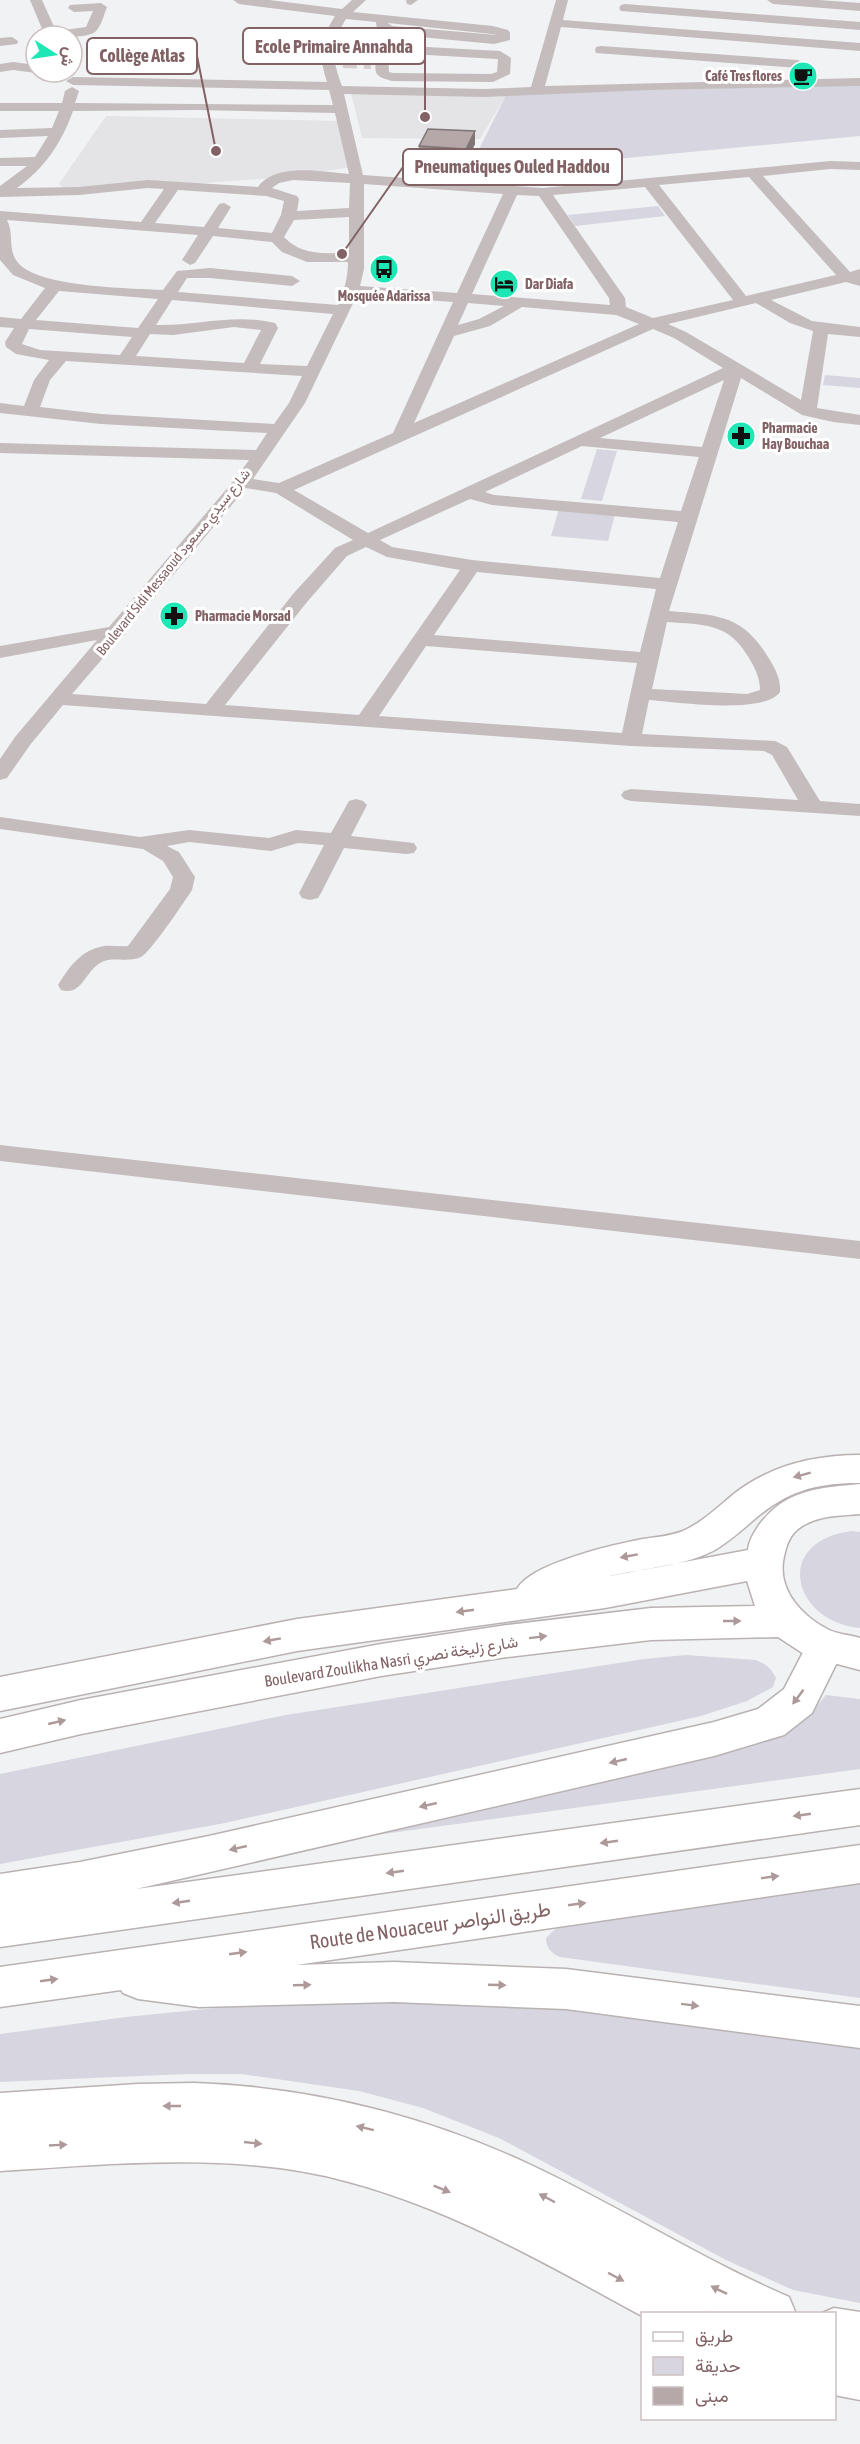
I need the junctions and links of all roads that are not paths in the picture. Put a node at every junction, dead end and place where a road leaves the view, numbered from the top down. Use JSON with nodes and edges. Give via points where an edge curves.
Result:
{"nodes":[{"id":1,"x":36,"y":0,"type":"edge"},
{"id":2,"x":239,"y":0,"type":"edge"},
{"id":3,"x":360,"y":0,"type":"edge"},
{"id":4,"x":562,"y":0,"type":"edge"},
{"id":5,"x":772,"y":0,"type":"edge"},
{"id":6,"x":819,"y":2,"type":"edge"},
{"id":7,"x":627,"y":4,"type":"edge"},
{"id":8,"x":860,"y":7,"type":"edge"},
{"id":9,"x":74,"y":8,"type":"dead end"},
{"id":10,"x":343,"y":14,"type":"junction"},
{"id":11,"x":383,"y":19,"type":"junction"},
{"id":12,"x":556,"y":22,"type":"junction"},
{"id":13,"x":812,"y":22,"type":"junction"},
{"id":14,"x":47,"y":24,"type":"edge"},
{"id":15,"x":860,"y":26,"type":"edge"},
{"id":16,"x":614,"y":27,"type":"junction"},
{"id":17,"x":84,"y":31,"type":"edge"},
{"id":18,"x":805,"y":42,"type":"junction"},
{"id":19,"x":860,"y":47,"type":"edge"},
{"id":20,"x":477,"y":54,"type":"joint"},
{"id":21,"x":798,"y":64,"type":"junction"},
{"id":22,"x":24,"y":67,"type":"edge"},
{"id":23,"x":0,"y":68,"type":"edge"},
{"id":24,"x":656,"y":70,"type":"junction"},
{"id":25,"x":283,"y":71,"type":"dead end"},
{"id":26,"x":248,"y":72,"type":"dead end"},
{"id":27,"x":331,"y":73,"type":"junction"},
{"id":28,"x":84,"y":76,"type":"edge"},
{"id":29,"x":859,"y":79,"type":"edge"},
{"id":30,"x":791,"y":83,"type":"junction"},
{"id":31,"x":70,"y":84,"type":"edge"},
{"id":32,"x":537,"y":90,"type":"junction"},
{"id":33,"x":67,"y":105,"type":"junction"},
{"id":34,"x":0,"y":107,"type":"edge"},
{"id":35,"x":339,"y":109,"type":"junction"},
{"id":36,"x":58,"y":132,"type":"junction"},
{"id":37,"x":0,"y":134,"type":"edge"},
{"id":38,"x":39,"y":160,"type":"junction"},
{"id":39,"x":0,"y":162,"type":"edge"},
{"id":40,"x":860,"y":166,"type":"edge"},
{"id":41,"x":752,"y":172,"type":"junction"},
{"id":42,"x":357,"y":180,"type":"junction"},
{"id":43,"x":650,"y":183,"type":"junction"},
{"id":44,"x":175,"y":185,"type":"junction"},
{"id":45,"x":512,"y":190,"type":"junction"},
{"id":46,"x":267,"y":192,"type":"junction"},
{"id":47,"x":543,"y":192,"type":"junction"},
{"id":48,"x":0,"y":193,"type":"edge"},
{"id":49,"x":224,"y":207,"type":"dead end"},
{"id":50,"x":358,"y":212,"type":"junction"},
{"id":51,"x":0,"y":215,"type":"edge"},
{"id":52,"x":288,"y":216,"type":"junction"},
{"id":53,"x":0,"y":221,"type":"edge"},
{"id":54,"x":145,"y":226,"type":"junction"},
{"id":55,"x":209,"y":230,"type":"junction"},
{"id":56,"x":276,"y":238,"type":"junction"},
{"id":57,"x":356,"y":258,"type":"junction"},
{"id":58,"x":190,"y":260,"type":"dead end"},
{"id":59,"x":855,"y":277,"type":"edge"},
{"id":60,"x":292,"y":281,"type":"dead end"},
{"id":61,"x":55,"y":286,"type":"junction"},
{"id":62,"x":352,"y":290,"type":"junction"},
{"id":63,"x":167,"y":296,"type":"junction"},
{"id":64,"x":461,"y":298,"type":"junction"},
{"id":65,"x":750,"y":300,"type":"junction"},
{"id":66,"x":519,"y":302,"type":"junction"},
{"id":67,"x":343,"y":310,"type":"junction"},
{"id":68,"x":619,"y":310,"type":"junction"},
{"id":69,"x":0,"y":322,"type":"edge"},
{"id":70,"x":654,"y":323,"type":"junction"},
{"id":71,"x":25,"y":324,"type":"junction"},
{"id":72,"x":821,"y":329,"type":"junction"},
{"id":73,"x":144,"y":331,"type":"junction"},
{"id":74,"x":446,"y":332,"type":"junction"},
{"id":75,"x":860,"y":332,"type":"edge"},
{"id":76,"x":6,"y":341,"type":"edge"},
{"id":77,"x":63,"y":355,"type":"junction"},
{"id":78,"x":125,"y":360,"type":"junction"},
{"id":79,"x":736,"y":368,"type":"junction"},
{"id":80,"x":249,"y":369,"type":"junction"},
{"id":81,"x":313,"y":371,"type":"junction"},
{"id":82,"x":0,"y":408,"type":"edge"},
{"id":83,"x":31,"y":410,"type":"junction"},
{"id":84,"x":807,"y":411,"type":"junction"},
{"id":85,"x":860,"y":420,"type":"edge"},
{"id":86,"x":279,"y":429,"type":"junction"},
{"id":87,"x":401,"y":434,"type":"junction"},
{"id":88,"x":578,"y":441,"type":"junction"},
{"id":89,"x":0,"y":448,"type":"edge"},
{"id":90,"x":708,"y":453,"type":"junction"},
{"id":91,"x":260,"y":455,"type":"junction"},
{"id":92,"x":242,"y":482,"type":"junction"},
{"id":93,"x":281,"y":489,"type":"junction"},
{"id":94,"x":471,"y":494,"type":"junction"},
{"id":95,"x":688,"y":517,"type":"junction"},
{"id":96,"x":365,"y":541,"type":"junction"},
{"id":97,"x":472,"y":566,"type":"junction"},
{"id":98,"x":667,"y":584,"type":"junction"},
{"id":99,"x":659,"y":616,"type":"junction"},
{"id":100,"x":118,"y":631,"type":"junction"},
{"id":101,"x":421,"y":640,"type":"junction"},
{"id":102,"x":0,"y":652,"type":"edge"},
{"id":103,"x":648,"y":658,"type":"junction"},
{"id":104,"x":641,"y":694,"type":"junction"},
{"id":105,"x":58,"y":699,"type":"junction"},
{"id":106,"x":210,"y":711,"type":"junction"},
{"id":107,"x":365,"y":721,"type":"junction"},
{"id":108,"x":631,"y":740,"type":"junction"},
{"id":109,"x":0,"y":774,"type":"edge"},
{"id":110,"x":631,"y":795,"type":"dead end"},
{"id":111,"x":356,"y":805,"type":"dead end"},
{"id":112,"x":813,"y":807,"type":"junction"},
{"id":113,"x":860,"y":810,"type":"edge"},
{"id":114,"x":0,"y":823,"type":"edge"},
{"id":115,"x":337,"y":841,"type":"junction"},
{"id":116,"x":148,"y":843,"type":"junction"},
{"id":117,"x":406,"y":848,"type":"dead end"},
{"id":118,"x":310,"y":893,"type":"dead end"},
{"id":119,"x":69,"y":985,"type":"dead end"},
{"id":120,"x":0,"y":1153,"type":"edge"},
{"id":121,"x":860,"y":1250,"type":"edge"},
{"id":122,"x":860,"y":1469,"type":"edge"},
{"id":123,"x":860,"y":1499,"type":"edge"},
{"id":124,"x":762,"y":1562,"type":"junction"},
{"id":125,"x":522,"y":1602,"type":"junction"},
{"id":126,"x":787,"y":1621,"type":"junction"},
{"id":127,"x":843,"y":1650,"type":"edge"},
{"id":128,"x":0,"y":1694,"type":"edge"},
{"id":129,"x":0,"y":1736,"type":"edge"},
{"id":130,"x":860,"y":1807,"type":"edge"},
{"id":131,"x":860,"y":1864,"type":"edge"},
{"id":132,"x":0,"y":1893,"type":"edge"},
{"id":133,"x":0,"y":1927,"type":"edge"},
{"id":134,"x":97,"y":1973,"type":"junction"},
{"id":135,"x":0,"y":1987,"type":"edge"},
{"id":136,"x":860,"y":2027,"type":"edge"},
{"id":137,"x":0,"y":2115,"type":"edge"},
{"id":138,"x":0,"y":2148,"type":"edge"},
{"id":139,"x":685,"y":2312,"type":"edge"},
{"id":140,"x":770,"y":2312,"type":"edge"},
{"id":141,"x":836,"y":2332,"type":"edge"},
{"id":142,"x":860,"y":2336,"type":"edge"},
{"id":143,"x":836,"y":2370,"type":"edge"},
{"id":144,"x":860,"y":2375,"type":"edge"}],
"edges":[{"from":1,"to":14,"type":"street"},
{"from":2,"to":10,"type":"street"},
{"from":3,"to":10,"type":"street","name":"Boulevard Sidi Messaoud شارع سيدي مسعود"},
{"from":4,"to":12,"type":"street"},
{"from":5,"to":6,"type":"street"},
{"from":6,"to":8,"type":"street"},
{"from":6,"to":13,"type":"street"},
{"from":7,"to":13,"type":"street"},
{"from":7,"to":16,"type":"street"},
{"from":9,"to":17,"type":"street","via":[[101,7],[91,29]]},
{"from":10,"to":11,"type":"street"},
{"from":10,"to":27,"type":"street","name":"Boulevard Sidi Messaoud شارع سيدي مسعود","via":[[333,31]]},
{"from":11,"to":11,"type":"street","via":[[493,30],[505,37],[494,40],[389,30],[381,26]]},
{"from":12,"to":16,"type":"street"},
{"from":12,"to":32,"type":"street"},
{"from":13,"to":15,"type":"street"},
{"from":13,"to":18,"type":"street"},
{"from":16,"to":18,"type":"street"},
{"from":16,"to":24,"type":"street","via":[[599,55]]},
{"from":18,"to":19,"type":"street"},
{"from":18,"to":21,"type":"street"},
{"from":20,"to":20,"type":"street","via":[[506,58],[503,74],[493,78],[392,77],[382,74],[376,62],[465,66],[473,63]]},
{"from":21,"to":24,"type":"street"},
{"from":21,"to":30,"type":"street"},
{"from":22,"to":23,"type":"street"},
{"from":24,"to":30,"type":"street"},
{"from":24,"to":32,"type":"street"},
{"from":25,"to":26,"type":"street"},
{"from":27,"to":28,"type":"street"},
{"from":27,"to":32,"type":"street","via":[[484,93]]},
{"from":27,"to":35,"type":"street","name":"Boulevard Sidi Messaoud شارع سيدي مسعود"},
{"from":29,"to":30,"type":"street"},
{"from":31,"to":33,"type":"street"},
{"from":33,"to":34,"type":"street"},
{"from":33,"to":35,"type":"street"},
{"from":33,"to":36,"type":"street"},
{"from":35,"to":42,"type":"street","name":"Boulevard Sidi Messaoud شارع سيدي مسعود"},
{"from":36,"to":37,"type":"street"},
{"from":36,"to":38,"type":"street"},
{"from":38,"to":39,"type":"street"},
{"from":38,"to":48,"type":"street"},
{"from":40,"to":41,"type":"street"},
{"from":41,"to":43,"type":"street"},
{"from":41,"to":59,"type":"street"},
{"from":42,"to":45,"type":"street"},
{"from":42,"to":46,"type":"street","via":[[290,177],[268,183]]},
{"from":42,"to":50,"type":"street","name":"Boulevard Sidi Messaoud شارع سيدي مسعود"},
{"from":43,"to":47,"type":"street"},
{"from":43,"to":65,"type":"street"},
{"from":44,"to":46,"type":"street"},
{"from":44,"to":48,"type":"street"},
{"from":44,"to":54,"type":"street"},
{"from":45,"to":47,"type":"street"},
{"from":45,"to":64,"type":"street"},
{"from":46,"to":52,"type":"street","via":[[292,199]]},
{"from":47,"to":68,"type":"street","via":[[617,298]]},
{"from":49,"to":55,"type":"street"},
{"from":50,"to":52,"type":"street"},
{"from":50,"to":57,"type":"street","name":"Boulevard Sidi Messaoud شارع سيدي مسعود"},
{"from":51,"to":54,"type":"street"},
{"from":52,"to":56,"type":"street"},
{"from":53,"to":61,"type":"street","via":[[9,262],[24,274]]},
{"from":54,"to":55,"type":"street"},
{"from":55,"to":56,"type":"street"},
{"from":55,"to":58,"type":"street"},
{"from":56,"to":57,"type":"street","via":[[287,249],[307,257]]},
{"from":57,"to":62,"type":"street","name":"Boulevard Sidi Messaoud شارع سيدي مسعود"},
{"from":59,"to":65,"type":"street"},
{"from":60,"to":63,"type":"street","via":[[188,273],[182,274]]},
{"from":61,"to":63,"type":"street"},
{"from":61,"to":71,"type":"street"},
{"from":62,"to":64,"type":"street"},
{"from":62,"to":67,"type":"street","name":"Boulevard Sidi Messaoud شارع سيدي مسعود"},
{"from":63,"to":67,"type":"street"},
{"from":63,"to":73,"type":"street"},
{"from":64,"to":66,"type":"street"},
{"from":64,"to":74,"type":"street"},
{"from":65,"to":70,"type":"street"},
{"from":65,"to":72,"type":"street"},
{"from":66,"to":68,"type":"street"},
{"from":66,"to":74,"type":"street","via":[[512,309],[474,325]]},
{"from":67,"to":81,"type":"street","name":"Boulevard Sidi Messaoud شارع سيدي مسعود"},
{"from":68,"to":70,"type":"street"},
{"from":69,"to":71,"type":"street"},
{"from":70,"to":79,"type":"street"},
{"from":70,"to":87,"type":"street"},
{"from":71,"to":73,"type":"street"},
{"from":71,"to":76,"type":"street"},
{"from":72,"to":75,"type":"street"},
{"from":72,"to":84,"type":"street"},
{"from":73,"to":78,"type":"street"},
{"from":73,"to":80,"type":"street","via":[[234,322],[269,326]]},
{"from":74,"to":87,"type":"street"},
{"from":76,"to":77,"type":"street","via":[[17,349]]},
{"from":77,"to":78,"type":"street"},
{"from":77,"to":83,"type":"street","via":[[44,373]]},
{"from":78,"to":80,"type":"street"},
{"from":79,"to":84,"type":"street"},
{"from":79,"to":88,"type":"street"},
{"from":79,"to":90,"type":"street"},
{"from":80,"to":81,"type":"street"},
{"from":81,"to":86,"type":"street","name":"Boulevard Sidi Messaoud شارع سيدي مسعود"},
{"from":82,"to":83,"type":"street"},
{"from":83,"to":86,"type":"street","via":[[101,419]]},
{"from":84,"to":85,"type":"street"},
{"from":86,"to":91,"type":"street","name":"Boulevard Sidi Messaoud شارع سيدي مسعود"},
{"from":87,"to":93,"type":"street"},
{"from":88,"to":90,"type":"street"},
{"from":88,"to":94,"type":"street"},
{"from":89,"to":91,"type":"street"},
{"from":90,"to":95,"type":"street"},
{"from":91,"to":92,"type":"street","name":"Boulevard Sidi Messaoud شارع سيدي مسعود"},
{"from":92,"to":93,"type":"street"},
{"from":92,"to":100,"type":"street","name":"Boulevard Sidi Messaoud شارع سيدي مسعود"},
{"from":93,"to":96,"type":"street"},
{"from":94,"to":95,"type":"street","via":[[492,500]]},
{"from":94,"to":96,"type":"street"},
{"from":95,"to":98,"type":"street"},
{"from":96,"to":97,"type":"street","via":[[396,555]]},
{"from":96,"to":106,"type":"street","via":[[341,552],[326,566]]},
{"from":97,"to":98,"type":"street"},
{"from":97,"to":101,"type":"street"},
{"from":98,"to":99,"type":"street"},
{"from":99,"to":103,"type":"street"},
{"from":99,"to":104,"type":"street","via":[[720,622],[739,630],[763,666],[770,692],[747,700]]},
{"from":100,"to":102,"type":"street"},
{"from":100,"to":105,"type":"street","name":"Boulevard Sidi Messaoud شارع سيدي مسعود"},
{"from":101,"to":103,"type":"street"},
{"from":101,"to":107,"type":"street"},
{"from":103,"to":104,"type":"street"},
{"from":104,"to":108,"type":"street"},
{"from":105,"to":106,"type":"street"},
{"from":105,"to":109,"type":"street","name":"Boulevard Sidi Messaoud شارع سيدي مسعود"},
{"from":106,"to":107,"type":"street"},
{"from":107,"to":108,"type":"street"},
{"from":108,"to":112,"type":"street","via":[[776,747]]},
{"from":110,"to":112,"type":"street"},
{"from":111,"to":115,"type":"street"},
{"from":112,"to":113,"type":"street"},
{"from":114,"to":116,"type":"street"},
{"from":115,"to":116,"type":"street","via":[[296,836],[265,845],[189,836]]},
{"from":115,"to":117,"type":"street"},
{"from":115,"to":118,"type":"street"},
{"from":116,"to":119,"type":"street","via":[[171,857],[184,877],[181,890],[136,951],[94,955]]},
{"from":120,"to":121,"type":"street"},
{"from":122,"to":125,"type":"main road","one_way":true,"via":[[825,1470],[791,1478],[761,1493],[719,1528],[693,1543],[590,1565],[556,1580]]},
{"from":123,"to":124,"type":"main road","via":[[824,1500],[793,1512],[771,1534]]},
{"from":124,"to":125,"type":"main road","via":[[675,1582]]},
{"from":124,"to":126,"type":"main road","via":[[768,1593]]},
{"from":125,"to":128,"type":"main road","one_way":true,"via":[[150,1662]]},
{"from":126,"to":127,"type":"main road","via":[[799,1631]]},
{"from":129,"to":126,"type":"main road","name":"Boulevard Zoulikha Nasri شارع زليخة نصري","one_way":true,"via":[[381,1660],[507,1641],[672,1622]]},
{"from":127,"to":132,"type":"main road","one_way":true,"via":[[798,1701],[770,1723],[255,1845],[80,1881]]},
{"from":130,"to":133,"type":"main road","one_way":true},
{"from":134,"to":131,"type":"main road","name":"Route de Nouaceur طريق النواصر","one_way":true},
{"from":135,"to":134,"type":"main road","name":"Route de Nouaceur طريق النواصر","one_way":true},
{"from":134,"to":136,"type":"main road","one_way":true,"via":[[209,1987],[394,1982],[566,1989]]},
{"from":140,"to":137,"type":"main road","one_way":true,"via":[[682,2272],[513,2181],[438,2150],[378,2131],[328,2119],[221,2106],[164,2105]]},
{"from":138,"to":139,"type":"main road","one_way":true,"via":[[223,2140],[297,2148],[370,2164],[491,2212]]},
{"from":141,"to":142,"type":"main road"},
{"from":143,"to":144,"type":"main road"}]}
